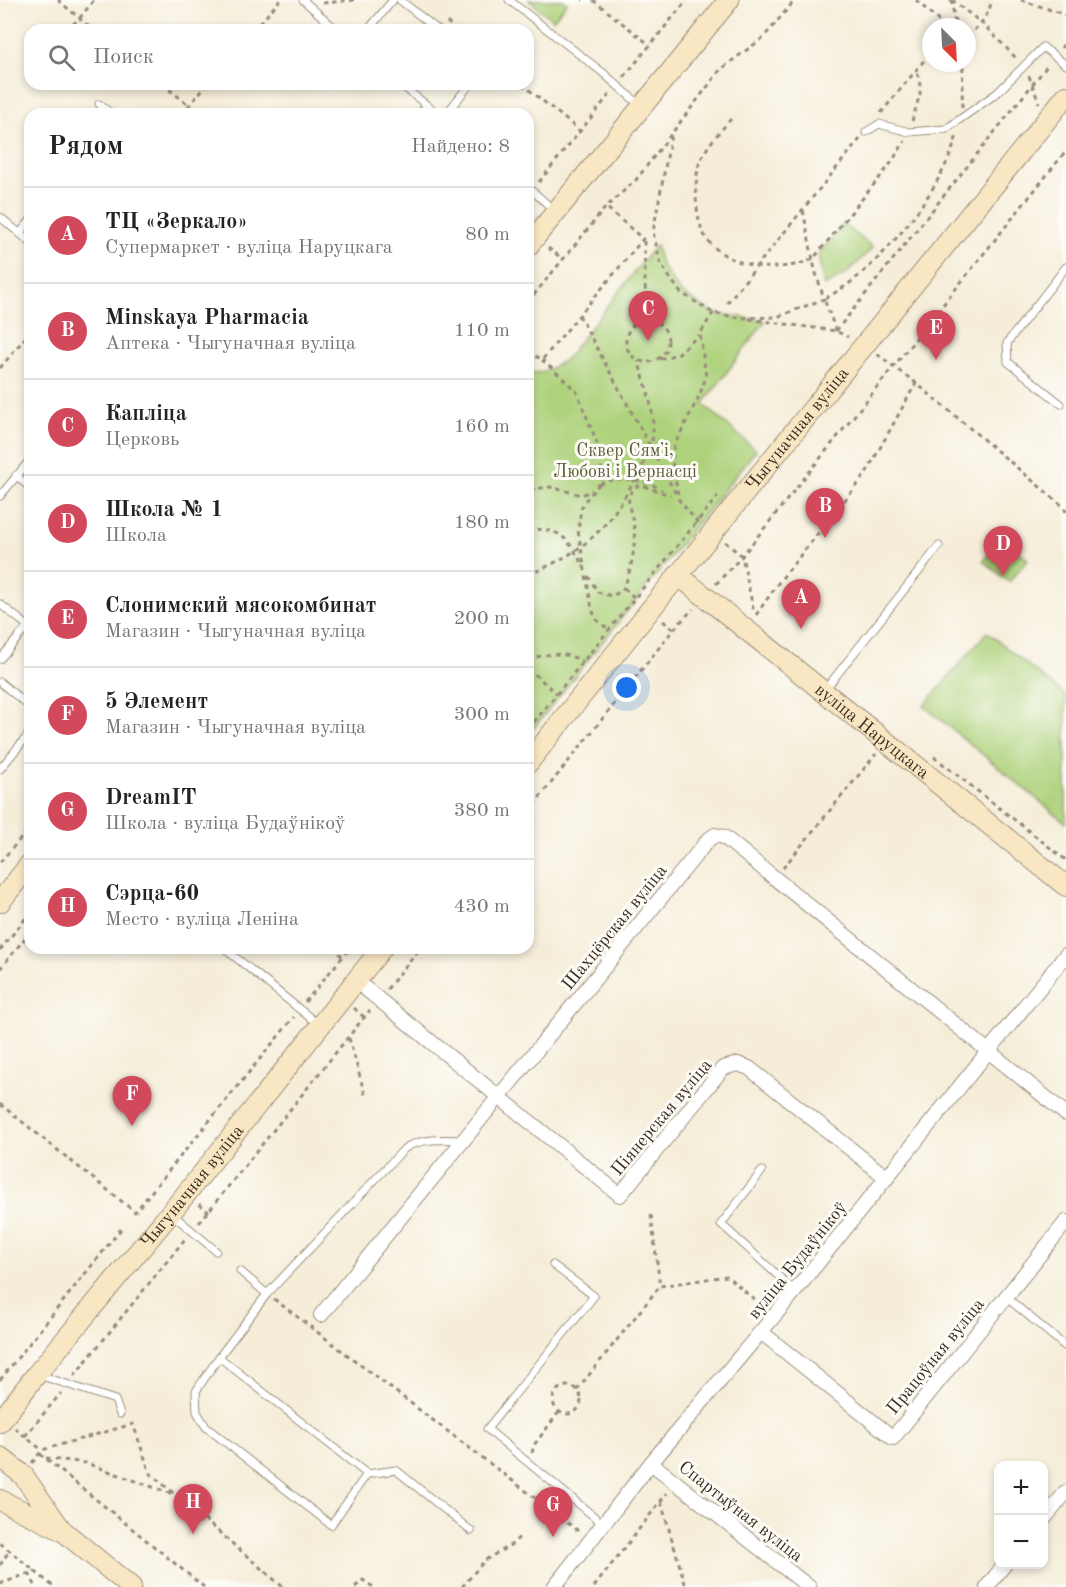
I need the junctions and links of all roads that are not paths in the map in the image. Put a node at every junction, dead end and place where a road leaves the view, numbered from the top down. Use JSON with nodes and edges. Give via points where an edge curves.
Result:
{"nodes":[{"id":1,"x":393,"y":0,"type":"edge"},
{"id":2,"x":400,"y":0,"type":"edge"},
{"id":3,"x":729,"y":0,"type":"edge"},
{"id":4,"x":512,"y":1,"type":"edge"},
{"id":5,"x":305,"y":2,"type":"edge"},
{"id":6,"x":330,"y":24,"type":"edge"},
{"id":7,"x":373,"y":24,"type":"edge"},
{"id":8,"x":430,"y":24,"type":"edge"},
{"id":9,"x":1066,"y":65,"type":"edge"},
{"id":10,"x":407,"y":90,"type":"edge"},
{"id":11,"x":466,"y":90,"type":"edge"},
{"id":12,"x":1066,"y":96,"type":"edge"},
{"id":13,"x":99,"y":104,"type":"dead end"},
{"id":14,"x":426,"y":106,"type":"joint"},
{"id":15,"x":642,"y":107,"type":"junction"},
{"id":16,"x":104,"y":108,"type":"edge"},
{"id":17,"x":429,"y":108,"type":"edge"},
{"id":18,"x":451,"y":108,"type":"edge"},
{"id":19,"x":866,"y":132,"type":"road end"},
{"id":20,"x":534,"y":192,"type":"edge"},
{"id":21,"x":556,"y":212,"type":"junction"},
{"id":22,"x":0,"y":217,"type":"edge"},
{"id":23,"x":24,"y":228,"type":"edge"},
{"id":24,"x":20,"y":233,"type":"junction"},
{"id":25,"x":24,"y":237,"type":"edge"},
{"id":26,"x":534,"y":239,"type":"edge"},
{"id":27,"x":1066,"y":267,"type":"edge"},
{"id":28,"x":1061,"y":404,"type":"dead end"},
{"id":29,"x":24,"y":466,"type":"edge"},
{"id":30,"x":16,"y":475,"type":"junction"},
{"id":31,"x":24,"y":482,"type":"edge"},
{"id":32,"x":0,"y":496,"type":"edge"},
{"id":33,"x":939,"y":546,"type":"dead end"},
{"id":34,"x":678,"y":575,"type":"junction"},
{"id":35,"x":0,"y":604,"type":"edge"},
{"id":36,"x":24,"y":624,"type":"edge"},
{"id":37,"x":24,"y":630,"type":"edge"},
{"id":38,"x":0,"y":658,"type":"edge"},
{"id":39,"x":0,"y":682,"type":"edge"},
{"id":40,"x":824,"y":691,"type":"junction"},
{"id":41,"x":24,"y":702,"type":"edge"},
{"id":42,"x":24,"y":740,"type":"edge"},
{"id":43,"x":534,"y":755,"type":"edge"},
{"id":44,"x":0,"y":769,"type":"edge"},
{"id":45,"x":24,"y":872,"type":"edge"},
{"id":46,"x":1066,"y":886,"type":"edge"},
{"id":47,"x":0,"y":902,"type":"edge"},
{"id":48,"x":231,"y":954,"type":"edge"},
{"id":49,"x":376,"y":954,"type":"edge"},
{"id":50,"x":1066,"y":955,"type":"edge"},
{"id":51,"x":356,"y":981,"type":"junction"},
{"id":52,"x":319,"y":1025,"type":"junction"},
{"id":53,"x":988,"y":1052,"type":"junction"},
{"id":54,"x":500,"y":1097,"type":"junction"},
{"id":55,"x":1066,"y":1114,"type":"edge"},
{"id":56,"x":463,"y":1140,"type":"junction"},
{"id":57,"x":762,"y":1171,"type":"dead end"},
{"id":58,"x":888,"y":1178,"type":"junction"},
{"id":59,"x":170,"y":1213,"type":"junction"},
{"id":60,"x":1066,"y":1222,"type":"edge"},
{"id":61,"x":216,"y":1251,"type":"dead end"},
{"id":62,"x":553,"y":1265,"type":"dead end"},
{"id":63,"x":240,"y":1271,"type":"dead end"},
{"id":64,"x":795,"y":1291,"type":"junction"},
{"id":65,"x":267,"y":1294,"type":"junction"},
{"id":66,"x":1005,"y":1297,"type":"junction"},
{"id":67,"x":321,"y":1315,"type":"dead end"},
{"id":68,"x":761,"y":1332,"type":"junction"},
{"id":69,"x":1066,"y":1347,"type":"edge"},
{"id":70,"x":219,"y":1358,"type":"junction"},
{"id":71,"x":36,"y":1375,"type":"junction"},
{"id":72,"x":120,"y":1414,"type":"dead end"},
{"id":73,"x":1,"y":1420,"type":"edge"},
{"id":74,"x":0,"y":1457,"type":"edge"},
{"id":75,"x":651,"y":1463,"type":"junction"},
{"id":76,"x":367,"y":1474,"type":"junction"},
{"id":77,"x":1066,"y":1492,"type":"edge"},
{"id":78,"x":0,"y":1500,"type":"edge"},
{"id":79,"x":1047,"y":1515,"type":"edge"},
{"id":80,"x":602,"y":1523,"type":"junction"},
{"id":81,"x":63,"y":1531,"type":"junction"},
{"id":82,"x":471,"y":1531,"type":"dead end"},
{"id":83,"x":1001,"y":1569,"type":"edge"},
{"id":84,"x":131,"y":1587,"type":"edge"},
{"id":85,"x":554,"y":1587,"type":"edge"},
{"id":86,"x":809,"y":1587,"type":"edge"},
{"id":87,"x":987,"y":1587,"type":"edge"}],
"edges":[{"from":1,"to":7,"type":"lane"},
{"from":2,"to":8,"type":"lane"},
{"from":3,"to":15,"type":"main road"},
{"from":4,"to":15,"type":"lane"},
{"from":5,"to":6,"type":"lane"},
{"from":9,"to":19,"type":"lane","via":[[1043,46],[997,93],[946,129],[909,132],[879,124]]},
{"from":10,"to":14,"type":"lane"},
{"from":11,"to":18,"type":"lane"},
{"from":12,"to":34,"type":"main road","name":"Чыгуначная вуліца"},
{"from":13,"to":16,"type":"lane"},
{"from":14,"to":17,"type":"lane"},
{"from":15,"to":21,"type":"main road"},
{"from":20,"to":21,"type":"lane"},
{"from":21,"to":26,"type":"main road"},
{"from":22,"to":24,"type":"lane"},
{"from":23,"to":24,"type":"lane"},
{"from":24,"to":25,"type":"lane"},
{"from":27,"to":28,"type":"lane","via":[[1007,343],[1008,362]]},
{"from":29,"to":30,"type":"lane"},
{"from":30,"to":31,"type":"lane"},
{"from":30,"to":32,"type":"lane"},
{"from":33,"to":40,"type":"lane"},
{"from":34,"to":40,"type":"main road","name":"вуліца Наруцкага"},
{"from":34,"to":43,"type":"main road","name":"Чыгуначная вуліца"},
{"from":35,"to":36,"type":"lane"},
{"from":37,"to":38,"type":"lane"},
{"from":39,"to":41,"type":"lane"},
{"from":40,"to":46,"type":"main road","name":"вуліца Наруцкага"},
{"from":42,"to":44,"type":"lane"},
{"from":45,"to":47,"type":"main road"},
{"from":48,"to":52,"type":"lane"},
{"from":49,"to":51,"type":"main road","name":"Чыгуначная вуліца"},
{"from":50,"to":53,"type":"street","name":"вуліца Будаўнікоў"},
{"from":51,"to":52,"type":"main road","name":"Чыгуначная вуліца"},
{"from":51,"to":54,"type":"street","name":"Піянерская вуліца"},
{"from":52,"to":59,"type":"main road","name":"Чыгуначная вуліца"},
{"from":53,"to":54,"type":"street","name":"Шахцёрская вуліца","via":[[720,835],[711,837]]},
{"from":53,"to":55,"type":"street"},
{"from":53,"to":58,"type":"street","name":"вуліца Будаўнікоў"},
{"from":54,"to":56,"type":"street","name":"Шахцёрская вуліца"},
{"from":54,"to":58,"type":"street","name":"Піянерская вуліца","via":[[620,1195],[723,1068],[744,1065]]},
{"from":56,"to":65,"type":"lane","via":[[418,1143],[404,1149]]},
{"from":56,"to":67,"type":"street","name":"Шахцёрская вуліца"},
{"from":57,"to":64,"type":"lane","via":[[721,1224]]},
{"from":58,"to":64,"type":"street","name":"вуліца Будаўнікоў"},
{"from":59,"to":61,"type":"lane"},
{"from":59,"to":71,"type":"main road","name":"Чыгуначная вуліца"},
{"from":60,"to":66,"type":"street","name":"Працоўная вуліца"},
{"from":62,"to":80,"type":"lane","via":[[594,1296],[487,1429]]},
{"from":63,"to":65,"type":"lane"},
{"from":64,"to":68,"type":"street","name":"вуліца Будаўнікоў"},
{"from":65,"to":70,"type":"lane"},
{"from":66,"to":68,"type":"street","name":"Працоўная вуліца","via":[[893,1438]]},
{"from":66,"to":69,"type":"lane"},
{"from":68,"to":75,"type":"street","name":"вуліца Будаўнікоў"},
{"from":70,"to":76,"type":"lane"},
{"from":70,"to":76,"type":"lane","via":[[196,1391],[197,1412],[206,1427],[331,1525]]},
{"from":71,"to":72,"type":"lane","via":[[115,1400]]},
{"from":71,"to":73,"type":"main road","name":"Чыгуначная вуліца"},
{"from":74,"to":81,"type":"main road","via":[[23,1475]]},
{"from":75,"to":80,"type":"street","name":"вуліца Будаўнікоў"},
{"from":75,"to":86,"type":"street","name":"Спартыўная вуліца"},
{"from":76,"to":82,"type":"lane","via":[[396,1470]]},
{"from":77,"to":79,"type":"street"},
{"from":78,"to":81,"type":"main road"},
{"from":80,"to":85,"type":"street","name":"вуліца Будаўнікоў"},
{"from":81,"to":84,"type":"main road"},
{"from":83,"to":87,"type":"street"}]}
